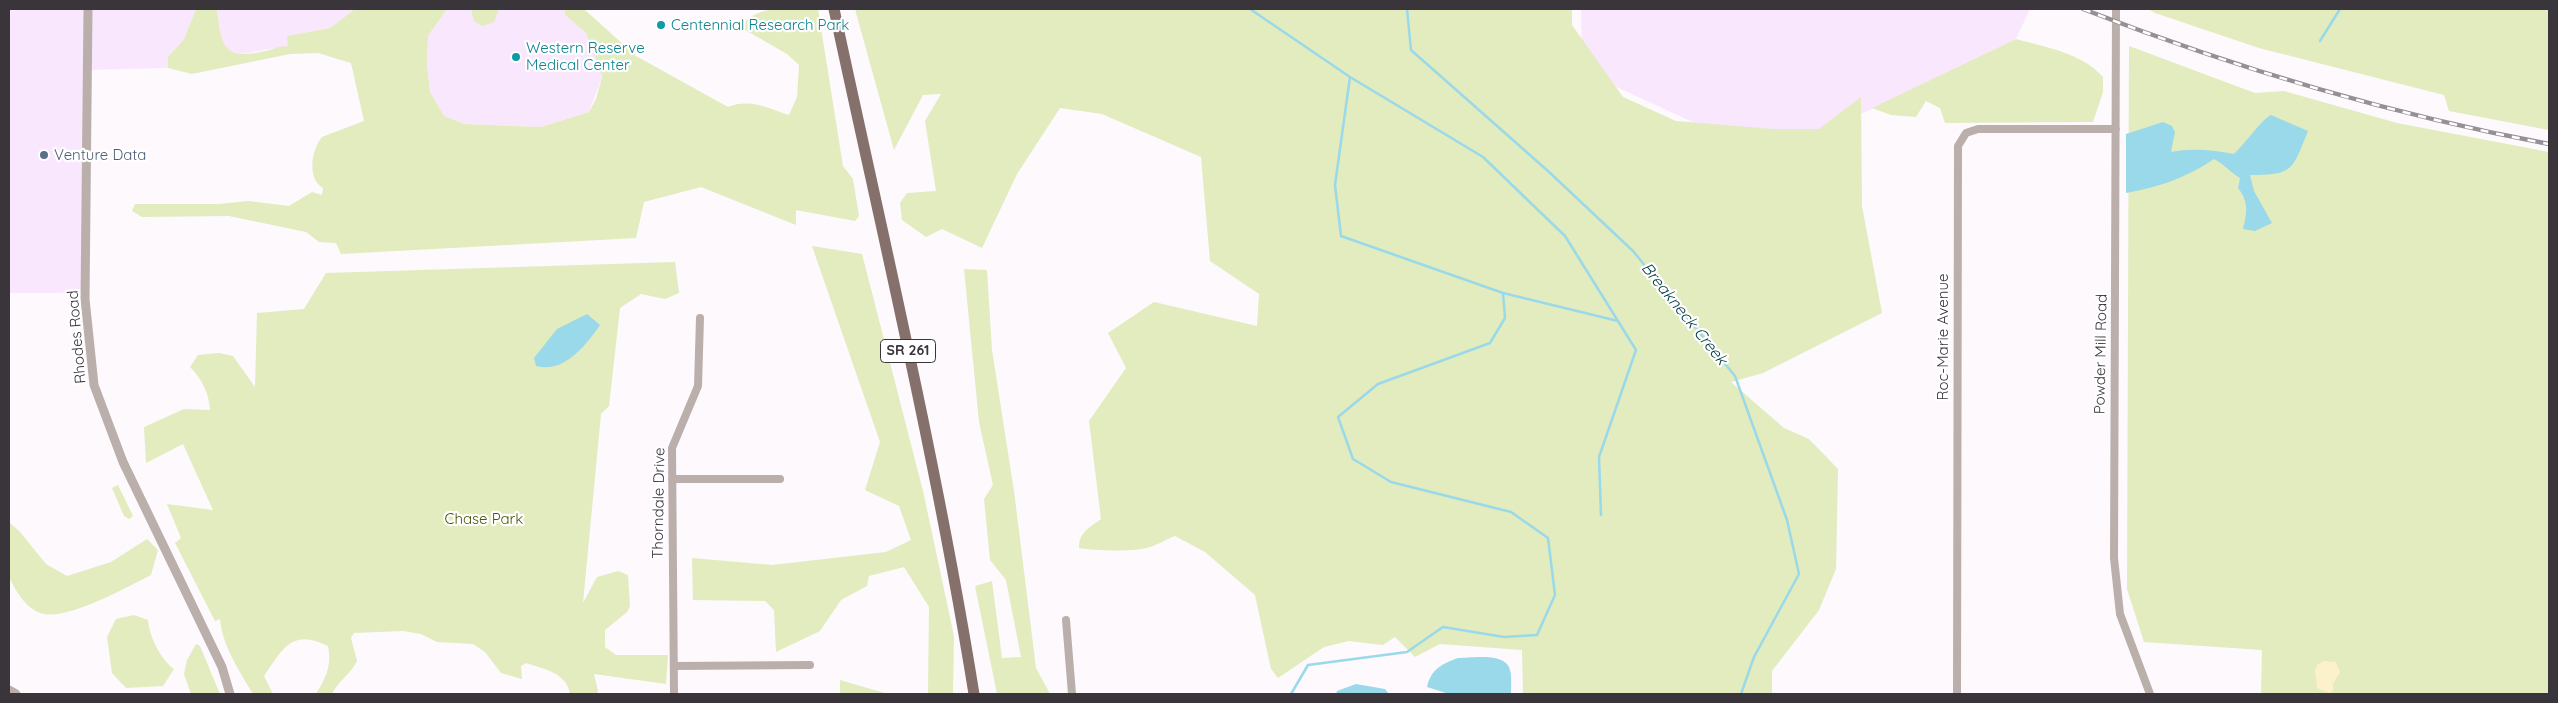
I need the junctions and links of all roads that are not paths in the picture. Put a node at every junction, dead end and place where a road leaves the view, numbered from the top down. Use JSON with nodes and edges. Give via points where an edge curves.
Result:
{"nodes":[{"id":1,"x":88,"y":9,"type":"edge"},
{"id":2,"x":834,"y":9,"type":"edge"},
{"id":3,"x":2116,"y":9,"type":"edge"},
{"id":4,"x":2116,"y":129,"type":"junction"},
{"id":5,"x":700,"y":318,"type":"dead end"},
{"id":6,"x":672,"y":479,"type":"junction"},
{"id":7,"x":780,"y":479,"type":"dead end"},
{"id":8,"x":1066,"y":620,"type":"dead end"},
{"id":9,"x":810,"y":665,"type":"dead end"},
{"id":10,"x":674,"y":666,"type":"junction"},
{"id":11,"x":9,"y":690,"type":"edge"},
{"id":12,"x":16,"y":694,"type":"edge"},
{"id":13,"x":230,"y":694,"type":"edge"},
{"id":14,"x":674,"y":694,"type":"edge"},
{"id":15,"x":974,"y":694,"type":"edge"},
{"id":16,"x":1072,"y":694,"type":"edge"},
{"id":17,"x":1956,"y":694,"type":"edge"},
{"id":18,"x":2150,"y":694,"type":"edge"}],
"edges":[{"from":1,"to":13,"type":"street","name":"Rhodes Road","via":[[85,299],[94,385],[123,462],[222,667]]},
{"from":2,"to":15,"type":"main road","number":"SR 261","via":[[935,476]]},
{"from":3,"to":4,"type":"street","name":"Powder Mill Road"},
{"from":4,"to":17,"type":"street","name":"Roc-Marie Avenue","via":[[1978,129],[1966,133],[1958,146]]},
{"from":4,"to":18,"type":"street","name":"Powder Mill Road","via":[[2114,558],[2120,614]]},
{"from":5,"to":6,"type":"street","name":"Thorndale Drive","via":[[698,386],[675,440]]},
{"from":6,"to":7,"type":"street"},
{"from":6,"to":10,"type":"street","name":"Thorndale Drive"},
{"from":8,"to":16,"type":"street"},
{"from":9,"to":10,"type":"street"},
{"from":10,"to":14,"type":"street","name":"Thorndale Drive"},
{"from":11,"to":12,"type":"street"}]}
